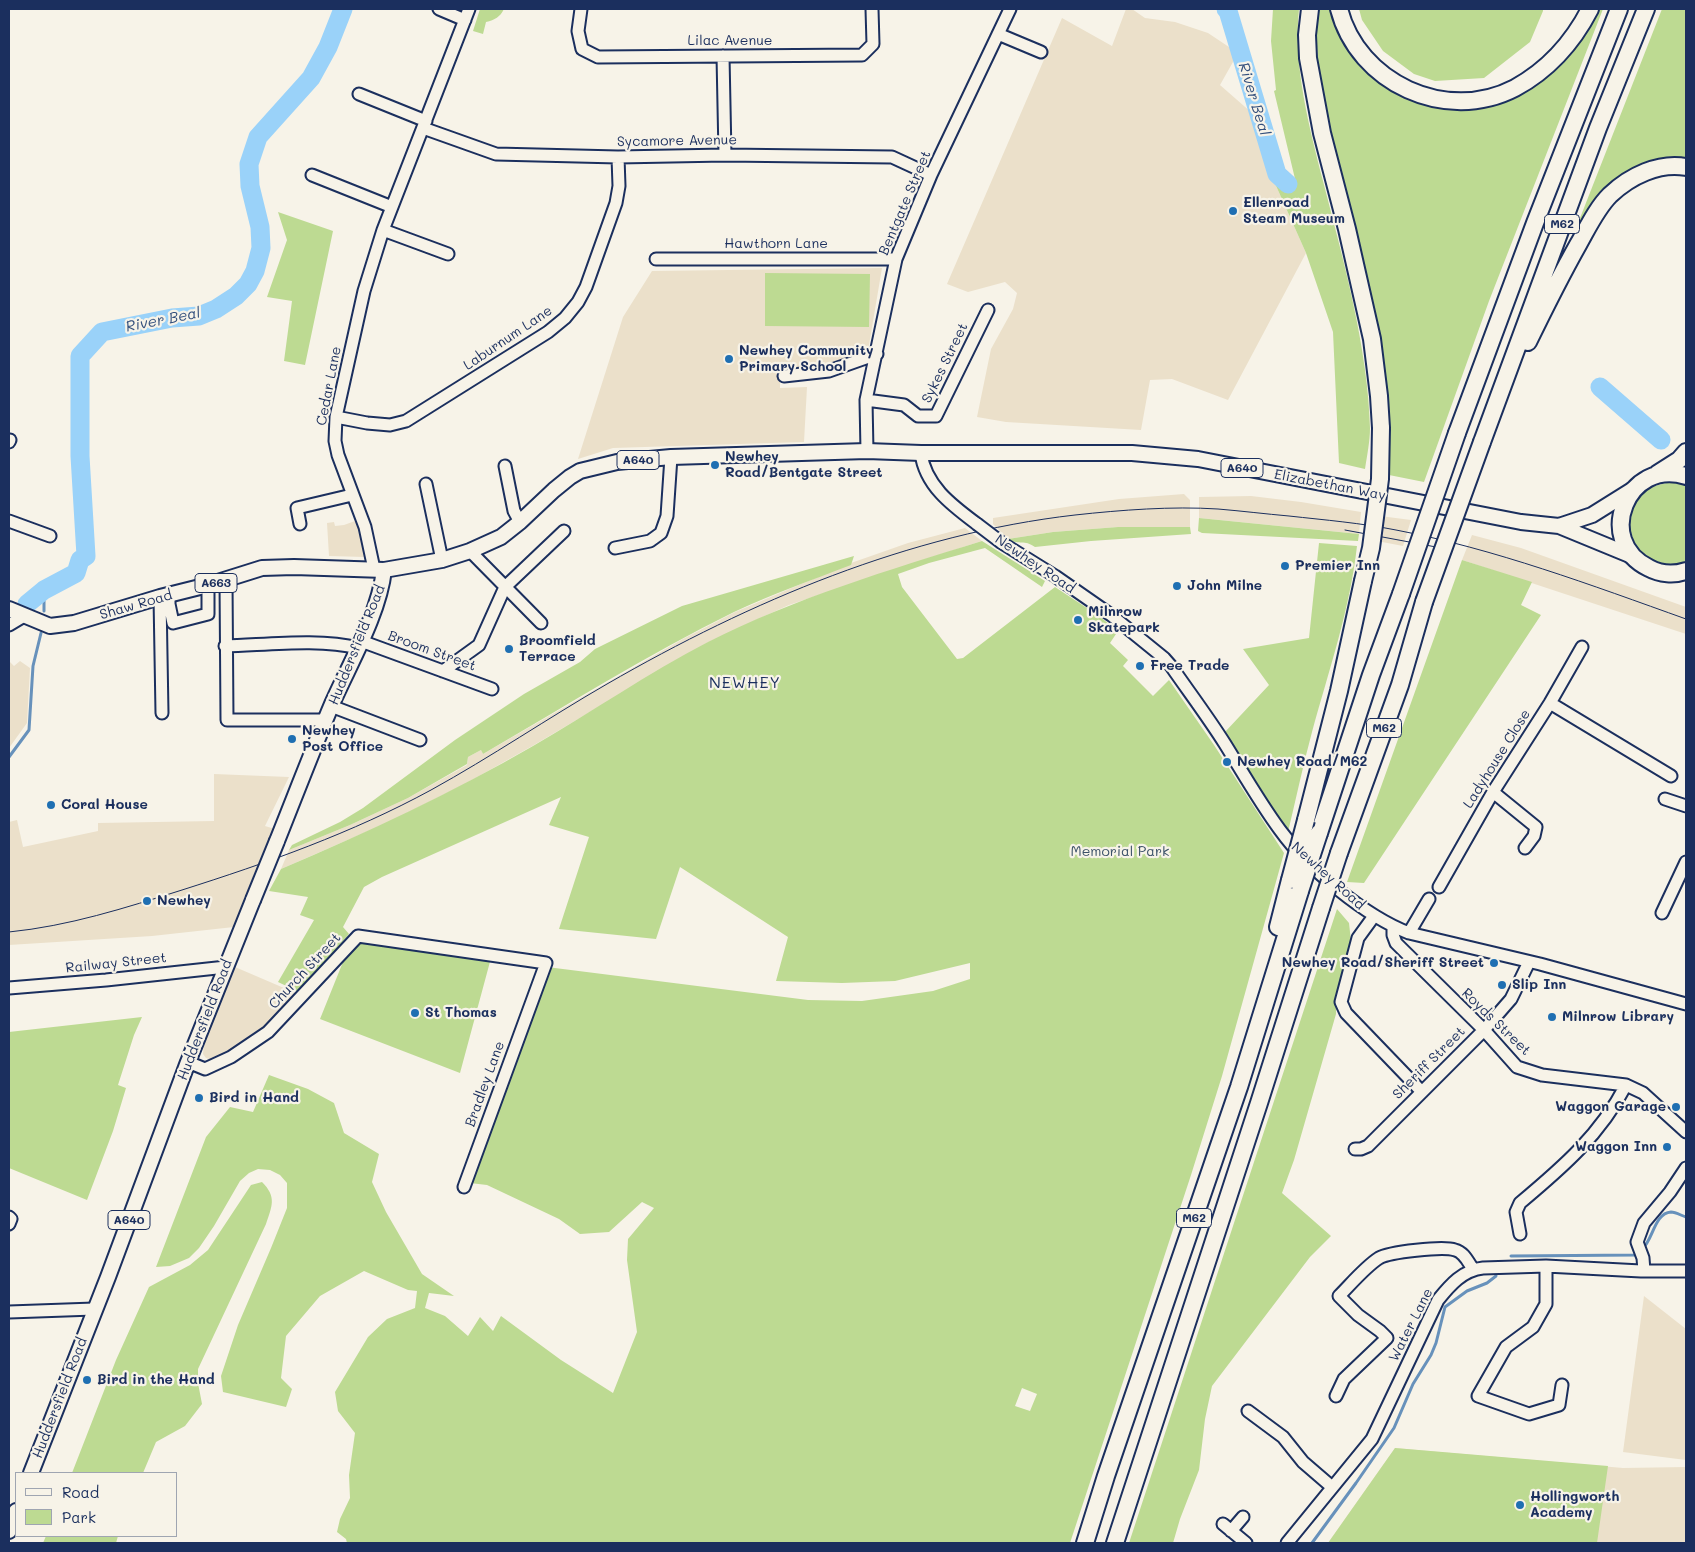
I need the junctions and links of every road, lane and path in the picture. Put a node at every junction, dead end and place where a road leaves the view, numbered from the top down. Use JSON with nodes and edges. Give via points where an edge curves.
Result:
{"nodes":[{"id":1,"x":439,"y":9,"type":"edge"},
{"id":2,"x":581,"y":9,"type":"edge"},
{"id":3,"x":872,"y":9,"type":"edge"},
{"id":4,"x":1010,"y":9,"type":"edge"},
{"id":5,"x":1310,"y":9,"type":"edge"},
{"id":6,"x":1339,"y":9,"type":"edge"},
{"id":7,"x":1590,"y":9,"type":"edge"},
{"id":8,"x":1620,"y":9,"type":"edge"},
{"id":9,"x":1646,"y":9,"type":"edge"},
{"id":10,"x":467,"y":14,"type":"edge"},
{"id":11,"x":998,"y":34,"type":"junction"},
{"id":12,"x":1041,"y":52,"type":"dead end"},
{"id":13,"x":723,"y":56,"type":"junction"},
{"id":14,"x":359,"y":94,"type":"dead end"},
{"id":15,"x":425,"y":125,"type":"junction"},
{"id":16,"x":725,"y":155,"type":"junction"},
{"id":17,"x":618,"y":157,"type":"junction"},
{"id":18,"x":1686,"y":167,"type":"edge"},
{"id":19,"x":931,"y":175,"type":"junction"},
{"id":20,"x":312,"y":176,"type":"dead end"},
{"id":21,"x":392,"y":207,"type":"junction"},
{"id":22,"x":383,"y":230,"type":"junction"},
{"id":23,"x":448,"y":254,"type":"dead end"},
{"id":24,"x":656,"y":259,"type":"dead end"},
{"id":25,"x":896,"y":259,"type":"junction"},
{"id":26,"x":988,"y":310,"type":"dead end"},
{"id":27,"x":877,"y":354,"type":"junction"},
{"id":28,"x":784,"y":376,"type":"dead end"},
{"id":29,"x":866,"y":400,"type":"junction"},
{"id":30,"x":336,"y":417,"type":"junction"},
{"id":31,"x":1490,"y":418,"type":"junction"},
{"id":32,"x":867,"y":450,"type":"junction"},
{"id":33,"x":1686,"y":452,"type":"edge"},
{"id":34,"x":921,"y":453,"type":"junction"},
{"id":35,"x":671,"y":457,"type":"junction"},
{"id":36,"x":505,"y":466,"type":"dead end"},
{"id":37,"x":1656,"y":475,"type":"junction"},
{"id":38,"x":1686,"y":476,"type":"edge"},
{"id":39,"x":426,"y":484,"type":"dead end"},
{"id":40,"x":1632,"y":490,"type":"junction"},
{"id":41,"x":352,"y":495,"type":"junction"},
{"id":42,"x":9,"y":521,"type":"edge"},
{"id":43,"x":520,"y":522,"type":"junction"},
{"id":44,"x":300,"y":524,"type":"dead end"},
{"id":45,"x":1558,"y":526,"type":"junction"},
{"id":46,"x":564,"y":531,"type":"dead end"},
{"id":47,"x":50,"y":536,"type":"dead end"},
{"id":48,"x":615,"y":548,"type":"dead end"},
{"id":49,"x":470,"y":551,"type":"junction"},
{"id":50,"x":1632,"y":556,"type":"junction"},
{"id":51,"x":442,"y":560,"type":"junction"},
{"id":52,"x":379,"y":569,"type":"junction"},
{"id":53,"x":1686,"y":571,"type":"edge"},
{"id":54,"x":226,"y":580,"type":"junction"},
{"id":55,"x":208,"y":586,"type":"junction"},
{"id":56,"x":505,"y":587,"type":"junction"},
{"id":57,"x":164,"y":596,"type":"junction"},
{"id":58,"x":9,"y":609,"type":"edge"},
{"id":59,"x":24,"y":616,"type":"junction"},
{"id":60,"x":541,"y":623,"type":"dead end"},
{"id":61,"x":9,"y":625,"type":"edge"},
{"id":62,"x":359,"y":644,"type":"junction"},
{"id":63,"x":225,"y":646,"type":"junction"},
{"id":64,"x":1582,"y":647,"type":"dead end"},
{"id":65,"x":443,"y":671,"type":"junction"},
{"id":66,"x":492,"y":689,"type":"dead end"},
{"id":67,"x":1550,"y":703,"type":"junction"},
{"id":68,"x":332,"y":706,"type":"junction"},
{"id":69,"x":162,"y":713,"type":"dead end"},
{"id":70,"x":326,"y":720,"type":"junction"},
{"id":71,"x":420,"y":740,"type":"dead end"},
{"id":72,"x":1671,"y":776,"type":"dead end"},
{"id":73,"x":1493,"y":792,"type":"junction"},
{"id":74,"x":1665,"y":799,"type":"dead end"},
{"id":75,"x":1686,"y":806,"type":"edge"},
{"id":76,"x":1525,"y":848,"type":"dead end"},
{"id":77,"x":1686,"y":862,"type":"edge"},
{"id":78,"x":1295,"y":885,"type":"junction"},
{"id":79,"x":1439,"y":887,"type":"dead end"},
{"id":80,"x":1429,"y":899,"type":"dead end"},
{"id":81,"x":1662,"y":913,"type":"dead end"},
{"id":82,"x":1374,"y":916,"type":"junction"},
{"id":83,"x":1393,"y":927,"type":"junction"},
{"id":84,"x":1409,"y":933,"type":"junction"},
{"id":85,"x":1530,"y":962,"type":"junction"},
{"id":86,"x":546,"y":963,"type":"joint"},
{"id":87,"x":226,"y":966,"type":"junction"},
{"id":88,"x":9,"y":988,"type":"edge"},
{"id":89,"x":1686,"y":1004,"type":"edge"},
{"id":90,"x":1484,"y":1030,"type":"junction"},
{"id":91,"x":188,"y":1062,"type":"junction"},
{"id":92,"x":1626,"y":1085,"type":"junction"},
{"id":93,"x":1422,"y":1092,"type":"junction"},
{"id":94,"x":1686,"y":1132,"type":"edge"},
{"id":95,"x":1355,"y":1148,"type":"dead end"},
{"id":96,"x":1686,"y":1168,"type":"edge"},
{"id":97,"x":464,"y":1187,"type":"dead end"},
{"id":98,"x":9,"y":1217,"type":"edge"},
{"id":99,"x":9,"y":1224,"type":"edge"},
{"id":100,"x":1520,"y":1234,"type":"dead end"},
{"id":101,"x":1546,"y":1266,"type":"junction"},
{"id":102,"x":1472,"y":1269,"type":"junction"},
{"id":103,"x":1644,"y":1271,"type":"junction"},
{"id":104,"x":1686,"y":1271,"type":"edge"},
{"id":105,"x":94,"y":1309,"type":"junction"},
{"id":106,"x":9,"y":1312,"type":"edge"},
{"id":107,"x":1562,"y":1385,"type":"dead end"},
{"id":108,"x":1336,"y":1396,"type":"dead end"},
{"id":109,"x":1248,"y":1411,"type":"dead end"},
{"id":110,"x":31,"y":1472,"type":"edge"},
{"id":111,"x":1332,"y":1487,"type":"junction"},
{"id":112,"x":15,"y":1514,"type":"edge"},
{"id":113,"x":1243,"y":1517,"type":"dead end"},
{"id":114,"x":9,"y":1530,"type":"edge"},
{"id":115,"x":1085,"y":1543,"type":"edge"},
{"id":116,"x":1115,"y":1543,"type":"edge"},
{"id":117,"x":1246,"y":1543,"type":"edge"},
{"id":118,"x":1287,"y":1543,"type":"edge"}],
"edges":[{"from":1,"to":10,"type":"street"},
{"from":2,"to":13,"type":"street","name":"Lilac Avenue","via":[[578,31],[582,49],[598,57]]},
{"from":3,"to":13,"type":"street","name":"Lilac Avenue","via":[[873,44],[862,55]]},
{"from":4,"to":11,"type":"street","name":"Bentgate Street"},
{"from":5,"to":78,"type":"highway","number":"M62","bridge":true,"via":[[1308,58],[1322,133],[1372,339],[1381,428],[1380,478],[1371,548],[1306,820]]},
{"from":6,"to":7,"type":"highway","via":[[1357,48],[1383,75],[1426,97],[1457,101],[1484,98],[1514,88],[1545,68],[1564,48]]},
{"from":8,"to":78,"type":"highway","number":"M62","bridge":true,"via":[[1535,223],[1457,433],[1319,832]]},
{"from":9,"to":31,"type":"highway","number":"M62"},
{"from":10,"to":15,"type":"street","name":"Cedar Lane"},
{"from":11,"to":12,"type":"street"},
{"from":11,"to":19,"type":"street","name":"Bentgate Street"},
{"from":13,"to":16,"type":"street"},
{"from":14,"to":15,"type":"street","name":"Sycamore Avenue"},
{"from":15,"to":17,"type":"street","name":"Sycamore Avenue","via":[[496,154]]},
{"from":15,"to":21,"type":"street","name":"Cedar Lane"},
{"from":16,"to":17,"type":"street","name":"Sycamore Avenue"},
{"from":16,"to":19,"type":"street","name":"Sycamore Avenue","via":[[892,157]]},
{"from":17,"to":30,"type":"street","name":"Laburnum Lane","via":[[616,203],[586,287],[564,318],[548,332],[406,421],[390,425]]},
{"from":18,"to":31,"type":"highway","number":"M62","via":[[1657,167],[1631,180],[1610,196],[1592,218]]},
{"from":19,"to":25,"type":"street","name":"Bentgate Street"},
{"from":20,"to":21,"type":"street"},
{"from":21,"to":22,"type":"street","name":"Cedar Lane"},
{"from":22,"to":23,"type":"street"},
{"from":22,"to":30,"type":"street","name":"Cedar Lane","via":[[364,291]]},
{"from":24,"to":25,"type":"street","name":"Hawthorn Lane"},
{"from":25,"to":27,"type":"street","name":"Bentgate Street"},
{"from":26,"to":29,"type":"street","name":"Sykes Street","via":[[936,416],[918,416],[904,405]]},
{"from":27,"to":28,"type":"street","via":[[830,372]]},
{"from":27,"to":29,"type":"street","name":"Bentgate Street"},
{"from":29,"to":32,"type":"street","name":"Bentgate Street"},
{"from":30,"to":41,"type":"street","name":"Cedar Lane","via":[[336,448]]},
{"from":31,"to":116,"type":"highway","number":"M62","bridge":true,"via":[[1424,602],[1400,685],[1339,853]]},
{"from":32,"to":34,"type":"main road","number":"A640"},
{"from":32,"to":35,"type":"main road","number":"A640"},
{"from":33,"to":37,"type":"highway"},
{"from":34,"to":45,"type":"main road","name":"Elizabethan Way","number":"A640","via":[[1132,453],[1198,459],[1521,522]]},
{"from":34,"to":82,"type":"street","name":"Newhey Road","bridge":true,"via":[[926,472],[952,506],[1111,615],[1164,658],[1218,734],[1280,831],[1299,854]]},
{"from":35,"to":43,"type":"main road","number":"A640","via":[[617,462],[580,472],[554,490]]},
{"from":35,"to":48,"type":"street","via":[[667,516],[661,533],[650,541]]},
{"from":36,"to":43,"type":"street","via":[[514,511]]},
{"from":37,"to":38,"type":"highway"},
{"from":37,"to":40,"type":"highway","number":"A640"},
{"from":39,"to":51,"type":"street"},
{"from":40,"to":45,"type":"main road","name":"Elizabethan Way","number":"A640","via":[[1592,515]]},
{"from":40,"to":50,"type":"highway","number":"A640","via":[[1620,516],[1620,530]]},
{"from":41,"to":44,"type":"street","via":[[297,508]]},
{"from":41,"to":52,"type":"street","name":"Cedar Lane"},
{"from":42,"to":47,"type":"street"},
{"from":43,"to":49,"type":"main road","number":"A640","via":[[501,538]]},
{"from":45,"to":50,"type":"main road","name":"Elizabethan Way","number":"A640"},
{"from":46,"to":56,"type":"street"},
{"from":49,"to":51,"type":"main road","number":"A640"},
{"from":49,"to":56,"type":"street"},
{"from":50,"to":53,"type":"highway","number":"A640","via":[[1655,571],[1669,574]]},
{"from":51,"to":52,"type":"main road","number":"A640"},
{"from":52,"to":54,"type":"main road","name":"Shaw Road","number":"A663","via":[[262,568]]},
{"from":52,"to":62,"type":"main road","name":"Huddersfield Road","number":"A640","via":[[381,590]]},
{"from":54,"to":55,"type":"main road","name":"Shaw Road","number":"A663"},
{"from":54,"to":63,"type":"street"},
{"from":55,"to":57,"type":"main road","name":"Shaw Road","number":"A663"},
{"from":55,"to":57,"type":"street","via":[[208,614],[191,619],[173,623]]},
{"from":56,"to":60,"type":"street"},
{"from":56,"to":65,"type":"street","via":[[479,645]]},
{"from":57,"to":59,"type":"main road","name":"Shaw Road","number":"A663","via":[[74,623],[50,626]]},
{"from":57,"to":69,"type":"street"},
{"from":58,"to":59,"type":"main road","name":"Shaw Road","number":"A663"},
{"from":59,"to":61,"type":"street"},
{"from":62,"to":63,"type":"street","name":"Broom Street"},
{"from":62,"to":65,"type":"street","name":"Broom Street"},
{"from":62,"to":68,"type":"main road","name":"Huddersfield Road","number":"A640"},
{"from":63,"to":70,"type":"street","via":[[227,720]]},
{"from":64,"to":67,"type":"street","name":"Ladyhouse Close"},
{"from":65,"to":66,"type":"street","name":"Broom Street"},
{"from":67,"to":72,"type":"street"},
{"from":67,"to":73,"type":"street","name":"Ladyhouse Close"},
{"from":68,"to":70,"type":"main road","name":"Huddersfield Road","number":"A640"},
{"from":68,"to":71,"type":"street"},
{"from":70,"to":87,"type":"main road","name":"Huddersfield Road","number":"A640","bridge":true},
{"from":73,"to":76,"type":"street","via":[[1536,828]]},
{"from":73,"to":79,"type":"street","name":"Ladyhouse Close"},
{"from":74,"to":75,"type":"street"},
{"from":77,"to":81,"type":"street"},
{"from":78,"to":115,"type":"highway","number":"M62","via":[[1239,1087]]},
{"from":80,"to":84,"type":"street"},
{"from":82,"to":83,"type":"street","name":"Newhey Road"},
{"from":82,"to":93,"type":"street","via":[[1358,938],[1341,1002],[1346,1013]]},
{"from":83,"to":84,"type":"street","name":"Newhey Road"},
{"from":83,"to":90,"type":"street","name":"Royds Street","via":[[1396,943]]},
{"from":84,"to":85,"type":"street","name":"Newhey Road"},
{"from":85,"to":89,"type":"street","name":"Newhey Road"},
{"from":85,"to":90,"type":"street","name":"Sheriff Street","via":[[1511,999]]},
{"from":86,"to":91,"type":"street","name":"Church Street","via":[[358,936],[268,1032],[232,1057],[205,1069]]},
{"from":86,"to":97,"type":"street","name":"Bradley Lane"},
{"from":87,"to":88,"type":"street","name":"Railway Street"},
{"from":87,"to":91,"type":"main road","name":"Huddersfield Road","number":"A640"},
{"from":90,"to":92,"type":"street","name":"Royds Street","via":[[1518,1067],[1542,1075]]},
{"from":90,"to":93,"type":"street","name":"Sheriff Street"},
{"from":91,"to":105,"type":"main road","name":"Huddersfield Road","number":"A640"},
{"from":92,"to":94,"type":"street","name":"Royds Street","via":[[1643,1093]]},
{"from":92,"to":100,"type":"street","via":[[1616,1104],[1583,1147],[1520,1203],[1516,1212]]},
{"from":93,"to":95,"type":"street","name":"Sheriff Street","via":[[1368,1146]]},
{"from":96,"to":103,"type":"street","via":[[1644,1223],[1637,1242]]},
{"from":98,"to":99,"type":"street"},
{"from":101,"to":102,"type":"street"},
{"from":101,"to":103,"type":"street"},
{"from":101,"to":107,"type":"street","via":[[1546,1304],[1533,1327],[1506,1347],[1475,1402],[1529,1414],[1563,1409]]},
{"from":102,"to":108,"type":"street","via":[[1464,1255],[1442,1248],[1387,1254],[1377,1259],[1339,1296],[1386,1338],[1344,1379]]},
{"from":102,"to":111,"type":"street","name":"Water Lane","via":[[1451,1284],[1438,1300],[1372,1439]]},
{"from":103,"to":104,"type":"street"},
{"from":105,"to":106,"type":"street"},
{"from":105,"to":110,"type":"main road","name":"Huddersfield Road","number":"A640"},
{"from":109,"to":111,"type":"street","via":[[1283,1437],[1303,1462]]},
{"from":111,"to":118,"type":"street","name":"Water Lane"},
{"from":112,"to":114,"type":"main road"},
{"from":113,"to":117,"type":"street","via":[[1227,1527]]}]}
